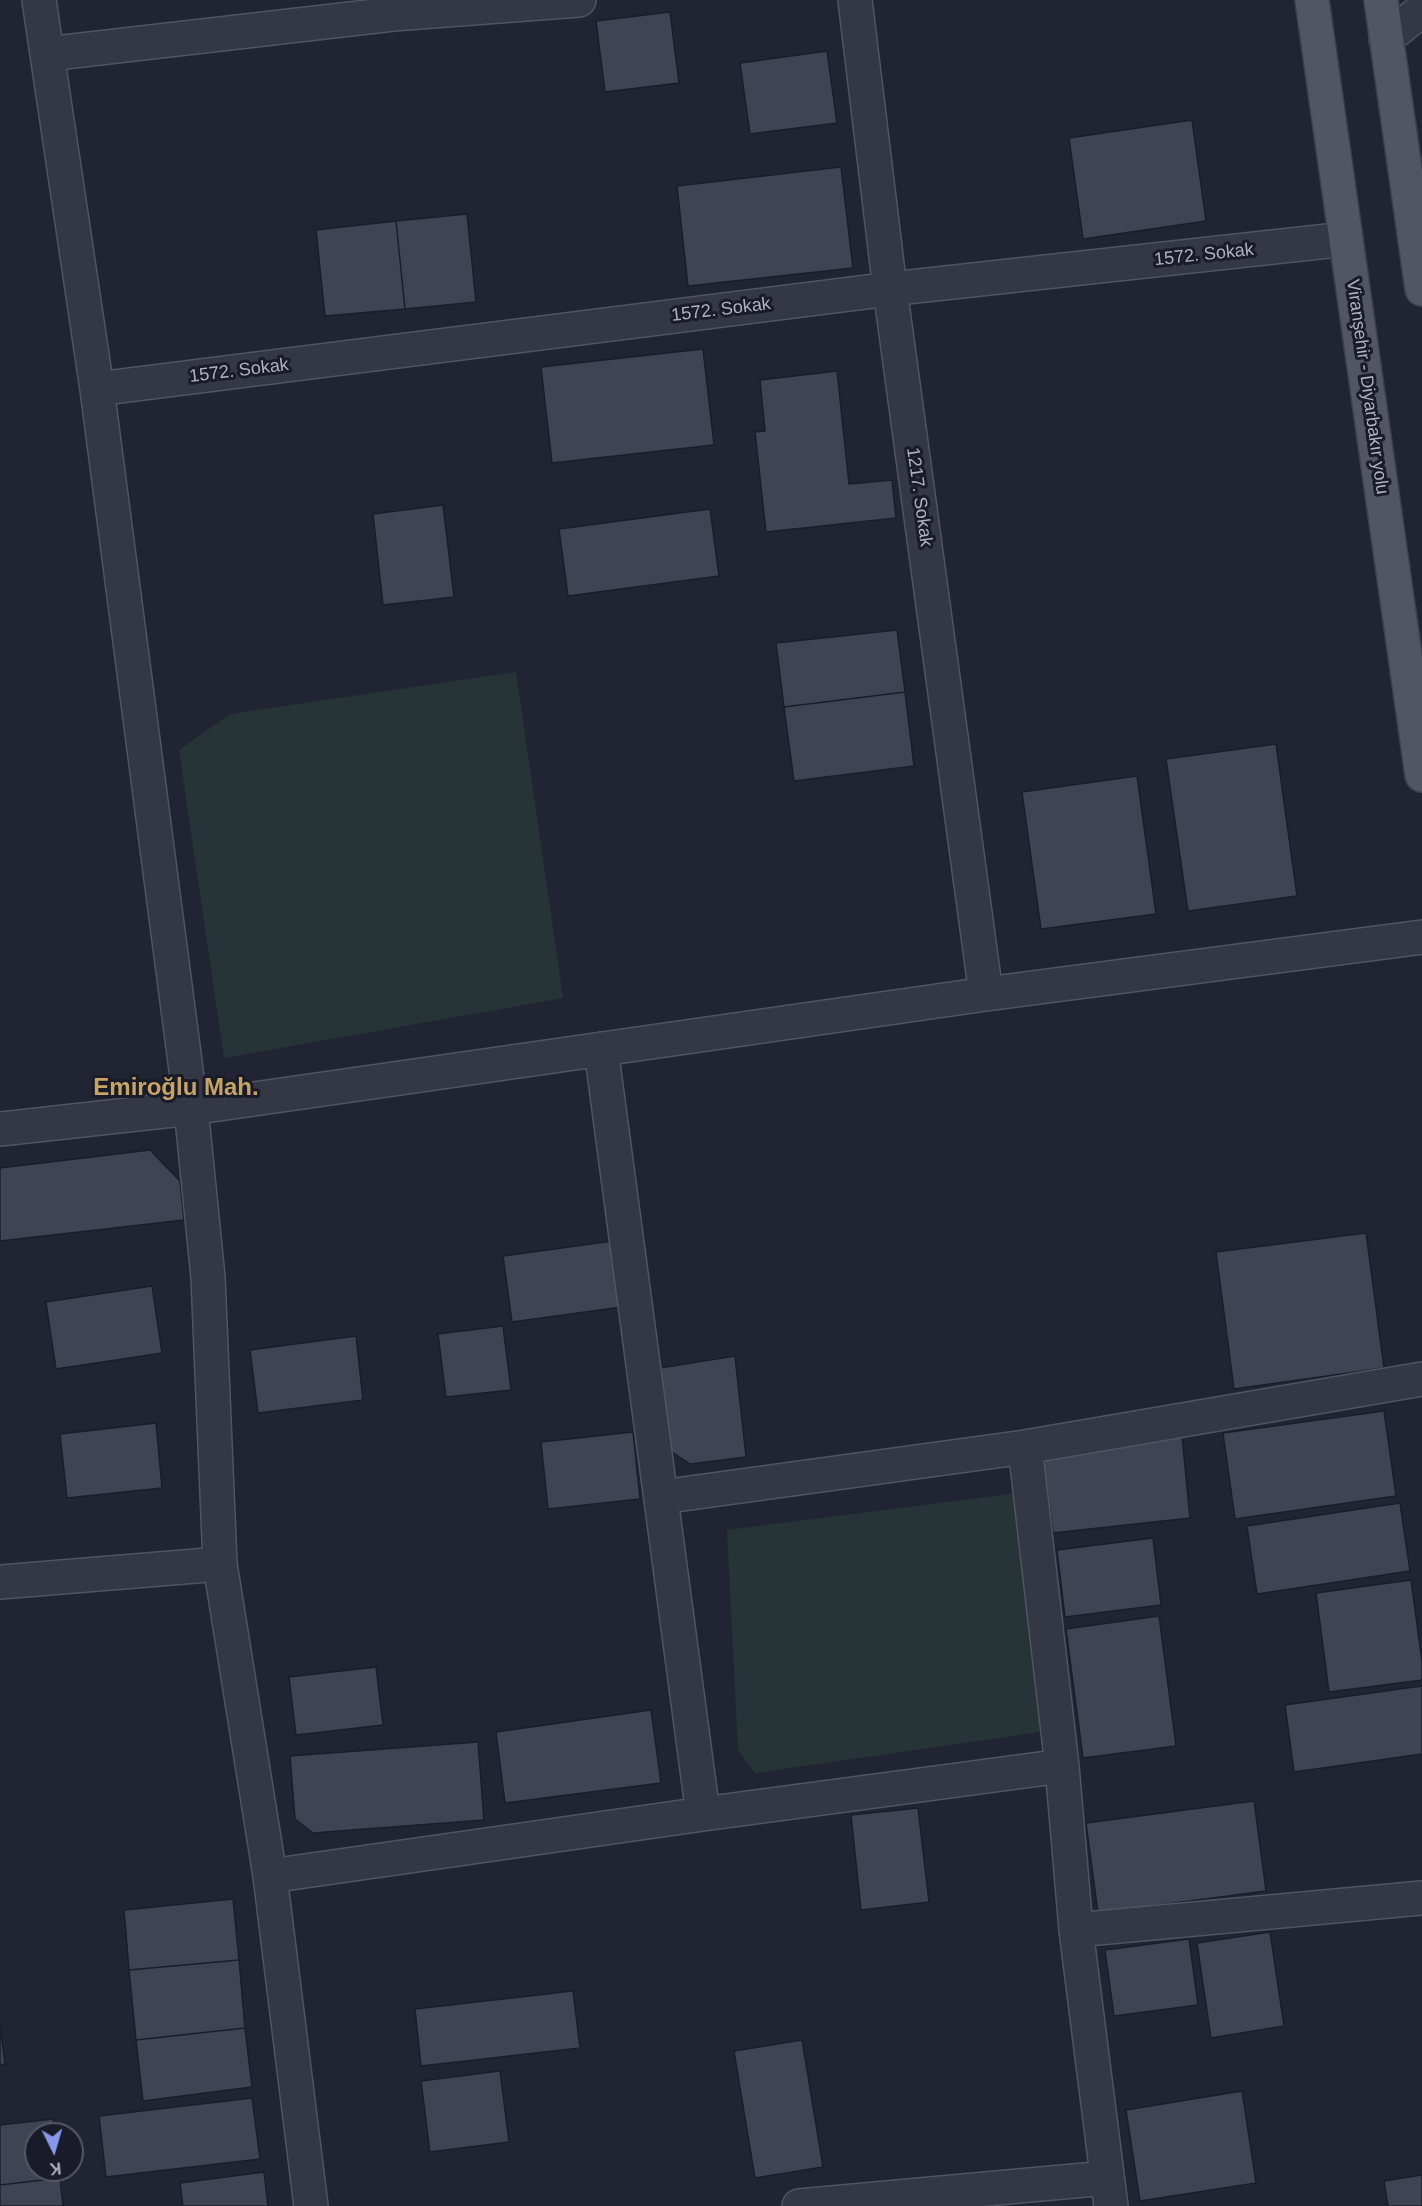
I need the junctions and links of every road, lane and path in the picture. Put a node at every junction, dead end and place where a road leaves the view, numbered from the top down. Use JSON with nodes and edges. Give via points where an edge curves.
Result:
{"nodes":[{"id":1,"x":39,"y":0,"type":"edge"},
{"id":2,"x":579,"y":0,"type":"edge"},
{"id":3,"x":855,"y":0,"type":"edge"},
{"id":4,"x":1312,"y":0,"type":"edge"},
{"id":5,"x":1381,"y":0,"type":"edge"},
{"id":6,"x":393,"y":7,"type":"edge"},
{"id":7,"x":1422,"y":10,"type":"edge"},
{"id":8,"x":1422,"y":33,"type":"edge"},
{"id":9,"x":1386,"y":39,"type":"junction"},
{"id":10,"x":47,"y":54,"type":"junction"},
{"id":11,"x":1346,"y":239,"type":"junction"},
{"id":12,"x":891,"y":289,"type":"junction"},
{"id":13,"x":1422,"y":289,"type":"edge"},
{"id":14,"x":97,"y":389,"type":"junction"},
{"id":15,"x":1422,"y":775,"type":"edge"},
{"id":16,"x":1422,"y":938,"type":"edge"},
{"id":17,"x":986,"y":994,"type":"junction"},
{"id":18,"x":601,"y":1049,"type":"junction"},
{"id":19,"x":191,"y":1108,"type":"junction"},
{"id":20,"x":0,"y":1130,"type":"edge"},
{"id":21,"x":1422,"y":1379,"type":"edge"},
{"id":22,"x":1026,"y":1447,"type":"junction"},
{"id":23,"x":661,"y":1497,"type":"junction"},
{"id":24,"x":220,"y":1564,"type":"junction"},
{"id":25,"x":0,"y":1582,"type":"edge"},
{"id":26,"x":1062,"y":1766,"type":"junction"},
{"id":27,"x":703,"y":1814,"type":"junction"},
{"id":28,"x":270,"y":1876,"type":"junction"},
{"id":29,"x":1422,"y":1898,"type":"edge"},
{"id":30,"x":1076,"y":1930,"type":"junction"},
{"id":31,"x":1109,"y":2192,"type":"edge"},
{"id":32,"x":311,"y":2206,"type":"edge"},
{"id":33,"x":799,"y":2206,"type":"edge"}],
"edges":[{"from":1,"to":10,"type":"street"},
{"from":2,"to":6,"type":"street"},
{"from":3,"to":12,"type":"street","name":"1217. Sokak"},
{"from":4,"to":11,"type":"main road","name":"Viranşehir - Diyarbakır yolu"},
{"from":5,"to":9,"type":"main road"},
{"from":6,"to":10,"type":"street"},
{"from":7,"to":9,"type":"street"},
{"from":8,"to":9,"type":"street"},
{"from":9,"to":13,"type":"main road"},
{"from":10,"to":14,"type":"street"},
{"from":11,"to":12,"type":"street","name":"1572. Sokak"},
{"from":11,"to":15,"type":"main road","name":"Viranşehir - Diyarbakır yolu"},
{"from":12,"to":14,"type":"street","name":"1572. Sokak"},
{"from":12,"to":17,"type":"street","name":"1217. Sokak"},
{"from":14,"to":19,"type":"street"},
{"from":16,"to":17,"type":"street"},
{"from":17,"to":18,"type":"street"},
{"from":18,"to":19,"type":"street"},
{"from":18,"to":23,"type":"street"},
{"from":19,"to":20,"type":"street"},
{"from":19,"to":24,"type":"street","via":[[208,1277]]},
{"from":21,"to":22,"type":"street"},
{"from":22,"to":23,"type":"street"},
{"from":22,"to":26,"type":"street"},
{"from":23,"to":27,"type":"street"},
{"from":24,"to":25,"type":"street"},
{"from":24,"to":28,"type":"street"},
{"from":26,"to":27,"type":"street"},
{"from":26,"to":30,"type":"street"},
{"from":27,"to":28,"type":"street"},
{"from":28,"to":32,"type":"street"},
{"from":29,"to":30,"type":"street"},
{"from":30,"to":31,"type":"street"},
{"from":31,"to":33,"type":"street"}]}
